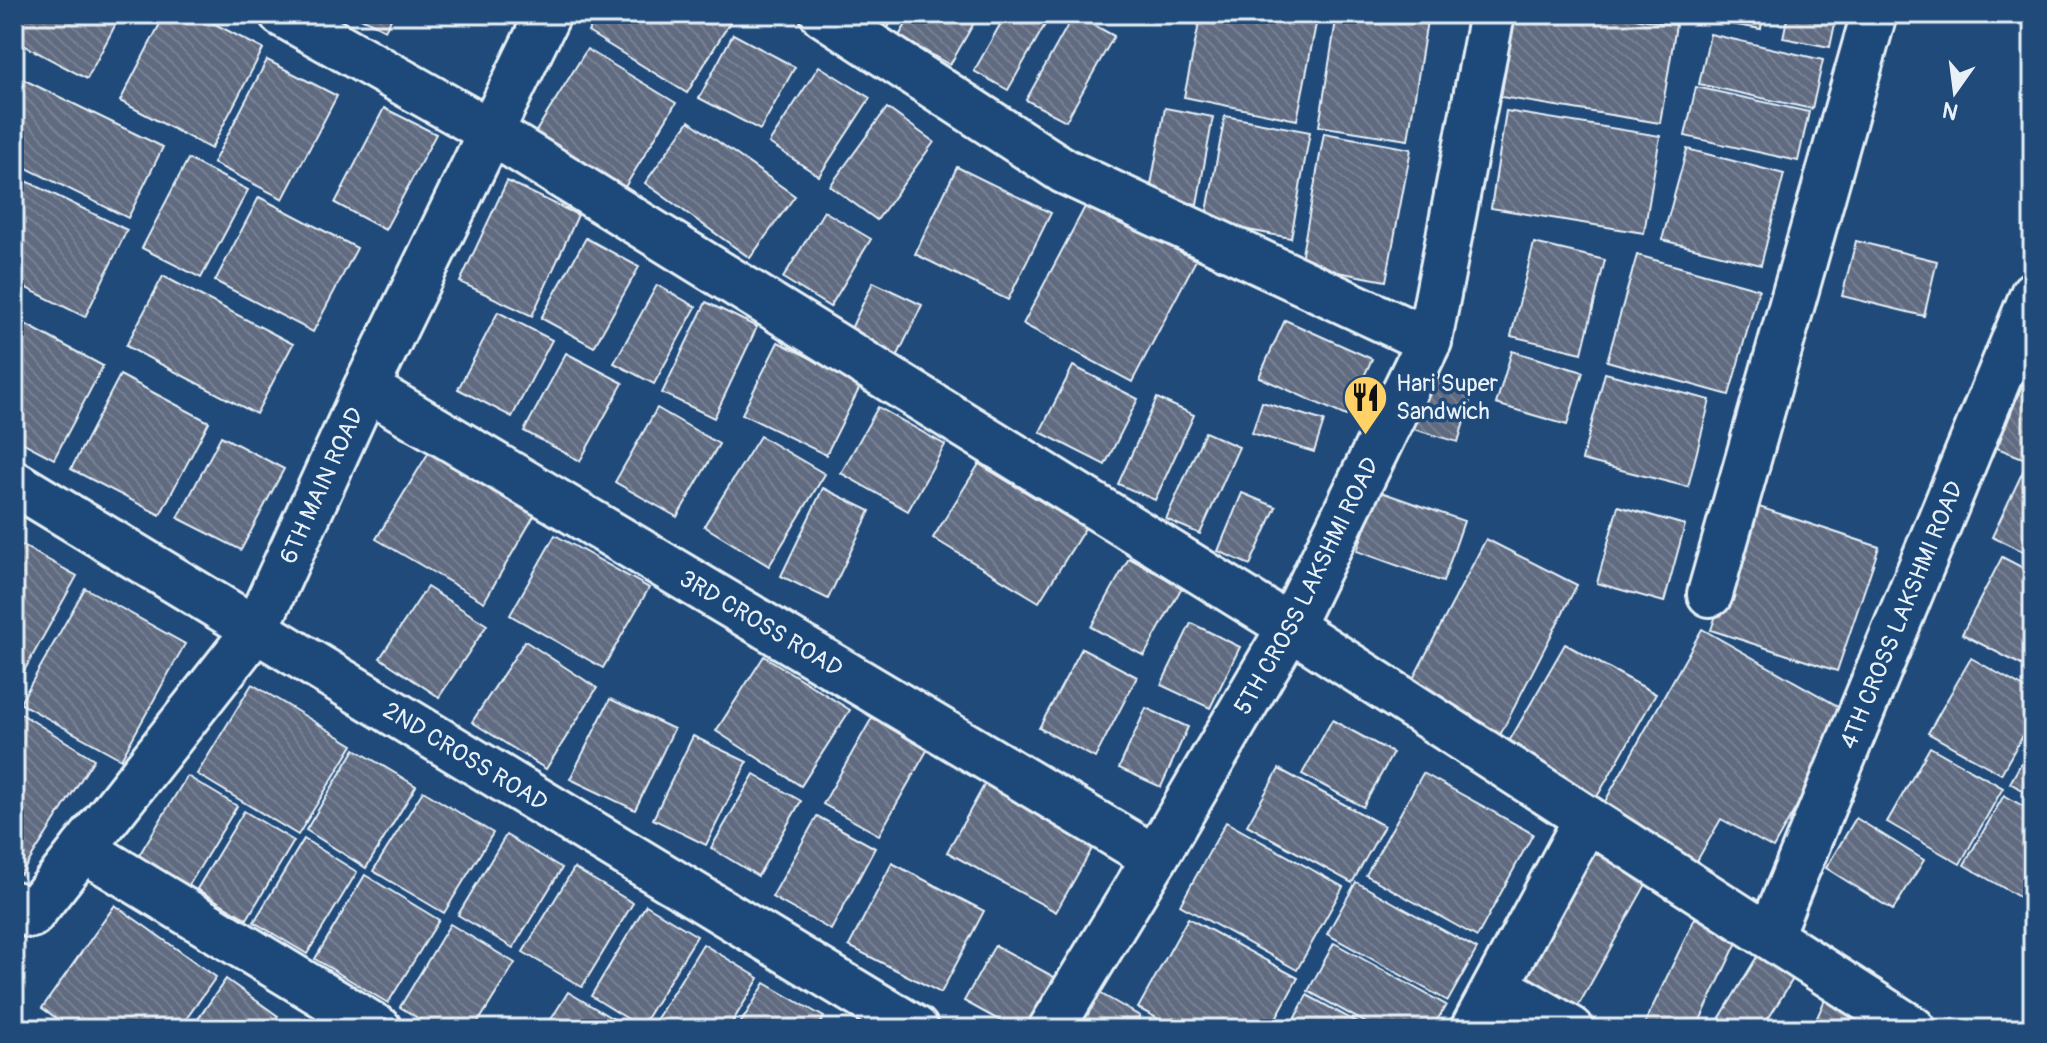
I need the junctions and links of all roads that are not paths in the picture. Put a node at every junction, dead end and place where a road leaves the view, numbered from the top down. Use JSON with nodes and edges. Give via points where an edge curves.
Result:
{"nodes":[{"id":1,"x":282,"y":14,"type":"edge"},
{"id":2,"x":548,"y":14,"type":"edge"},
{"id":3,"x":823,"y":14,"type":"edge"},
{"id":4,"x":1492,"y":14,"type":"edge"},
{"id":5,"x":1874,"y":14,"type":"edge"},
{"id":6,"x":491,"y":132,"type":"junction"},
{"id":7,"x":2033,"y":294,"type":"edge"},
{"id":8,"x":1429,"y":341,"type":"junction"},
{"id":9,"x":366,"y":388,"type":"junction"},
{"id":10,"x":14,"y":483,"type":"edge"},
{"id":11,"x":1710,"y":594,"type":"dead end"},
{"id":12,"x":1290,"y":627,"type":"junction"},
{"id":13,"x":256,"y":629,"type":"junction"},
{"id":14,"x":1587,"y":818,"type":"junction"},
{"id":15,"x":83,"y":849,"type":"junction"},
{"id":16,"x":1155,"y":858,"type":"junction"},
{"id":17,"x":22,"y":909,"type":"edge"},
{"id":18,"x":1770,"y":935,"type":"junction"},
{"id":19,"x":1497,"y":986,"type":"junction"},
{"id":20,"x":379,"y":1029,"type":"edge"},
{"id":21,"x":916,"y":1029,"type":"edge"},
{"id":22,"x":1051,"y":1029,"type":"edge"},
{"id":23,"x":1473,"y":1029,"type":"edge"},
{"id":24,"x":1571,"y":1029,"type":"edge"},
{"id":25,"x":1913,"y":1029,"type":"edge"}],
"edges":[{"from":1,"to":6,"type":"street"},
{"from":2,"to":6,"type":"street","name":"6TH MAIN ROAD"},
{"from":3,"to":8,"type":"street","via":[[1064,171]]},
{"from":4,"to":8,"type":"street","name":"5TH CROSS LAKSHMI ROAD"},
{"from":5,"to":11,"type":"street"},
{"from":6,"to":9,"type":"street","name":"6TH MAIN ROAD"},
{"from":6,"to":12,"type":"street"},
{"from":7,"to":18,"type":"street","name":"4TH CROSS LAKSHMI ROAD"},
{"from":8,"to":12,"type":"street","name":"5TH CROSS LAKSHMI ROAD"},
{"from":9,"to":13,"type":"street","name":"6TH MAIN ROAD"},
{"from":9,"to":16,"type":"street","name":"3RD CROSS ROAD"},
{"from":10,"to":13,"type":"street","name":"2ND CROSS ROAD"},
{"from":12,"to":14,"type":"street"},
{"from":12,"to":16,"type":"street","name":"5TH CROSS LAKSHMI ROAD"},
{"from":13,"to":15,"type":"street","name":"6TH MAIN ROAD"},
{"from":13,"to":21,"type":"street","name":"2ND CROSS ROAD"},
{"from":14,"to":18,"type":"street"},
{"from":14,"to":19,"type":"street"},
{"from":15,"to":17,"type":"street","name":"6TH MAIN ROAD"},
{"from":15,"to":20,"type":"street"},
{"from":16,"to":22,"type":"street","name":"5TH CROSS LAKSHMI ROAD"},
{"from":18,"to":25,"type":"street"},
{"from":19,"to":23,"type":"street"},
{"from":19,"to":24,"type":"street"}]}
